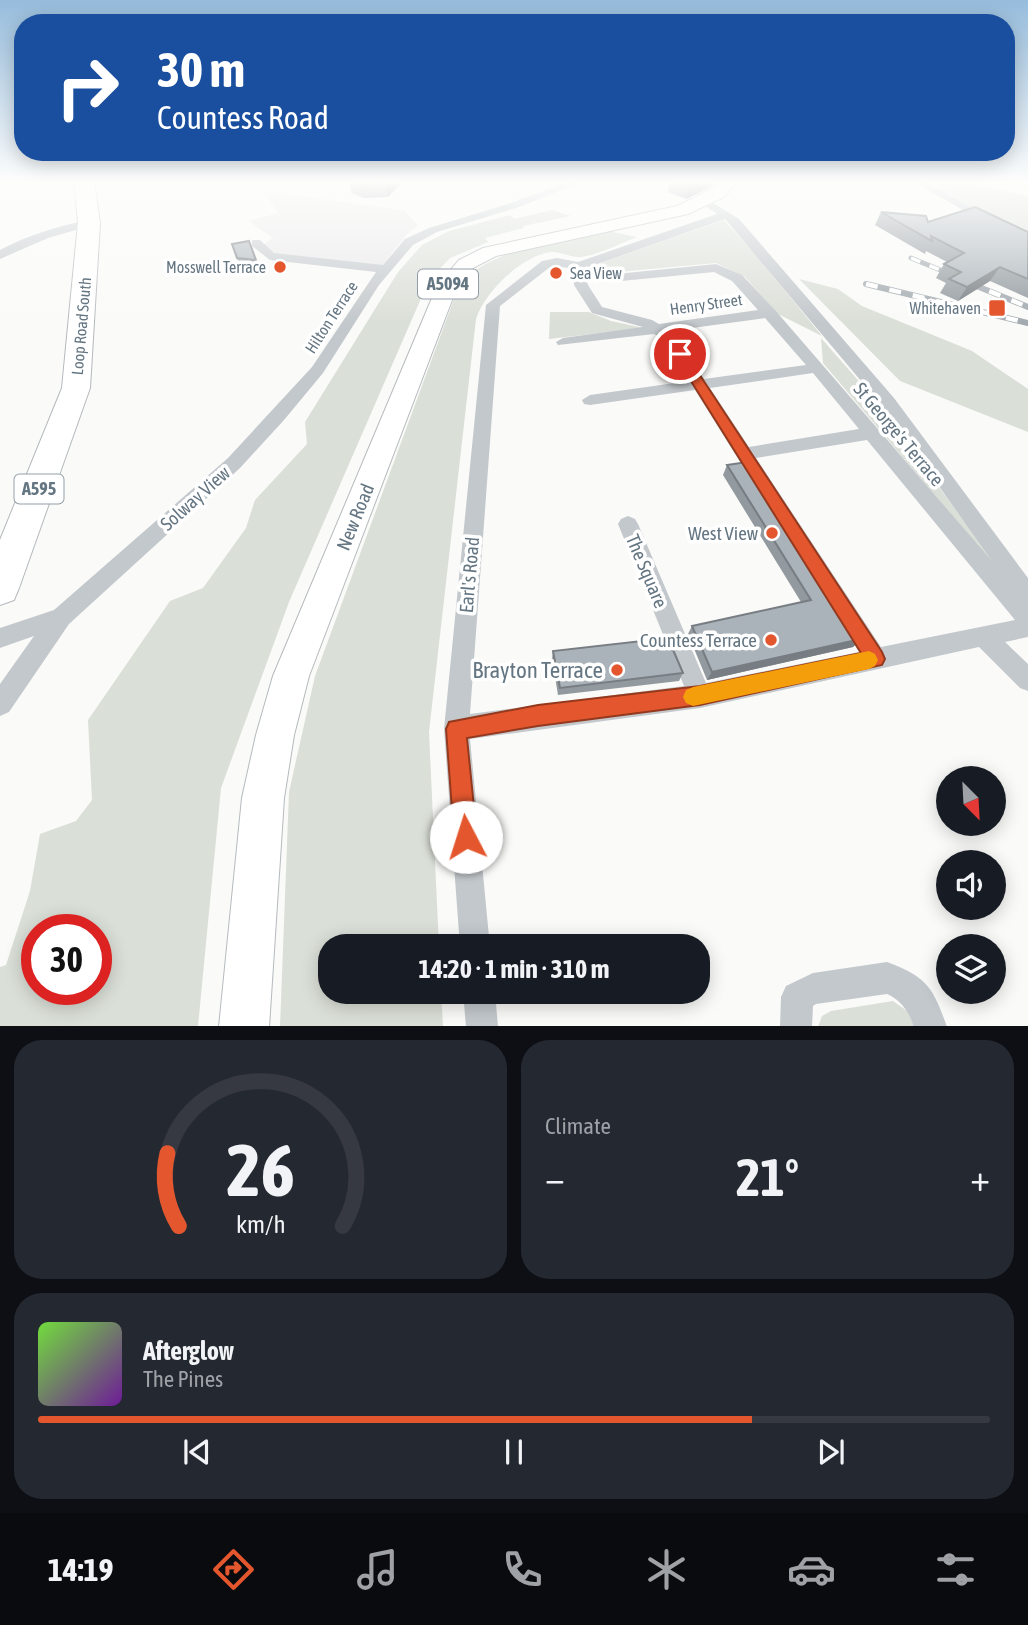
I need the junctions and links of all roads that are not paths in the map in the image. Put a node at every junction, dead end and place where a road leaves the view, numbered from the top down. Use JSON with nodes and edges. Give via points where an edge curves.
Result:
{"nodes":[{"id":1,"x":60,"y":229,"type":"edge"},
{"id":2,"x":89,"y":229,"type":"edge"},
{"id":3,"x":439,"y":229,"type":"edge"},
{"id":4,"x":590,"y":229,"type":"edge"},
{"id":5,"x":687,"y":229,"type":"edge"},
{"id":6,"x":742,"y":229,"type":"edge"},
{"id":7,"x":1002,"y":229,"type":"edge"},
{"id":8,"x":256,"y":243,"type":"dead end"},
{"id":9,"x":1028,"y":244,"type":"edge"},
{"id":10,"x":0,"y":255,"type":"edge"},
{"id":11,"x":579,"y":267,"type":"junction"},
{"id":12,"x":384,"y":269,"type":"junction"},
{"id":13,"x":611,"y":278,"type":"dead end"},
{"id":14,"x":770,"y":313,"type":"junction"},
{"id":15,"x":659,"y":328,"type":"junction"},
{"id":16,"x":563,"y":342,"type":"dead end"},
{"id":17,"x":817,"y":368,"type":"junction"},
{"id":18,"x":318,"y":370,"type":"joint"},
{"id":19,"x":699,"y":384,"type":"junction"},
{"id":20,"x":590,"y":400,"type":"dead end"},
{"id":21,"x":871,"y":433,"type":"junction"},
{"id":22,"x":744,"y":454,"type":"junction"},
{"id":23,"x":628,"y":524,"type":"dead end"},
{"id":24,"x":0,"y":588,"type":"edge"},
{"id":25,"x":1028,"y":594,"type":"edge"},
{"id":26,"x":61,"y":617,"type":"junction"},
{"id":27,"x":1028,"y":620,"type":"edge"},
{"id":28,"x":1028,"y":627,"type":"edge"},
{"id":29,"x":983,"y":636,"type":"junction"},
{"id":30,"x":0,"y":638,"type":"edge"},
{"id":31,"x":876,"y":659,"type":"junction"},
{"id":32,"x":1028,"y":680,"type":"edge"},
{"id":33,"x":700,"y":696,"type":"junction"},
{"id":34,"x":0,"y":704,"type":"edge"},
{"id":35,"x":456,"y":729,"type":"junction"},
{"id":36,"x":474,"y":934,"type":"edge"},
{"id":37,"x":480,"y":1004,"type":"edge"},
{"id":38,"x":244,"y":1026,"type":"edge"},
{"id":39,"x":482,"y":1026,"type":"edge"},
{"id":40,"x":796,"y":1026,"type":"edge"},
{"id":41,"x":931,"y":1026,"type":"edge"}],
"edges":[{"from":1,"to":10,"type":"street"},
{"from":2,"to":24,"type":"highway","name":"Loop Road South","number":"A595","via":[[76,388]]},
{"from":3,"to":12,"type":"street","name":"Hilton Terrace","via":[[418,236]]},
{"from":4,"to":38,"type":"main road","name":"New Road","number":"A5094","via":[[490,252],[466,264],[447,286],[288,688],[275,735],[263,798]]},
{"from":5,"to":11,"type":"street"},
{"from":6,"to":25,"type":"street","via":[[888,402]]},
{"from":7,"to":9,"type":"street"},
{"from":8,"to":12,"type":"street","via":[[271,256]]},
{"from":11,"to":15,"type":"street","via":[[581,285],[597,310]]},
{"from":11,"to":35,"type":"street","name":"Earl's Road","via":[[546,264],[493,305]]},
{"from":12,"to":18,"type":"street","name":"Hilton Terrace"},
{"from":13,"to":14,"type":"street","name":"St George's Terrace","via":[[716,268],[737,278]]},
{"from":14,"to":15,"type":"street","name":"Henry Street"},
{"from":14,"to":17,"type":"street","name":"St George's Terrace"},
{"from":15,"to":16,"type":"street","name":"Henry Street"},
{"from":15,"to":19,"type":"street"},
{"from":17,"to":19,"type":"street"},
{"from":17,"to":21,"type":"street","name":"St George's Terrace"},
{"from":18,"to":26,"type":"street","name":"Solway View","via":[[234,463]]},
{"from":19,"to":20,"type":"street"},
{"from":19,"to":22,"type":"street"},
{"from":21,"to":22,"type":"street"},
{"from":21,"to":27,"type":"street","name":"St George's Terrace"},
{"from":22,"to":31,"type":"street"},
{"from":23,"to":33,"type":"street","name":"The Square"},
{"from":26,"to":30,"type":"street"},
{"from":26,"to":34,"type":"street"},
{"from":28,"to":29,"type":"street"},
{"from":29,"to":31,"type":"street"},
{"from":29,"to":32,"type":"street"},
{"from":31,"to":33,"type":"street"},
{"from":33,"to":35,"type":"street"},
{"from":35,"to":36,"type":"street","name":"Earl's Road"},
{"from":37,"to":39,"type":"street"},
{"from":40,"to":41,"type":"street","via":[[797,997],[813,989],[887,978],[905,985],[924,1006]]}]}
